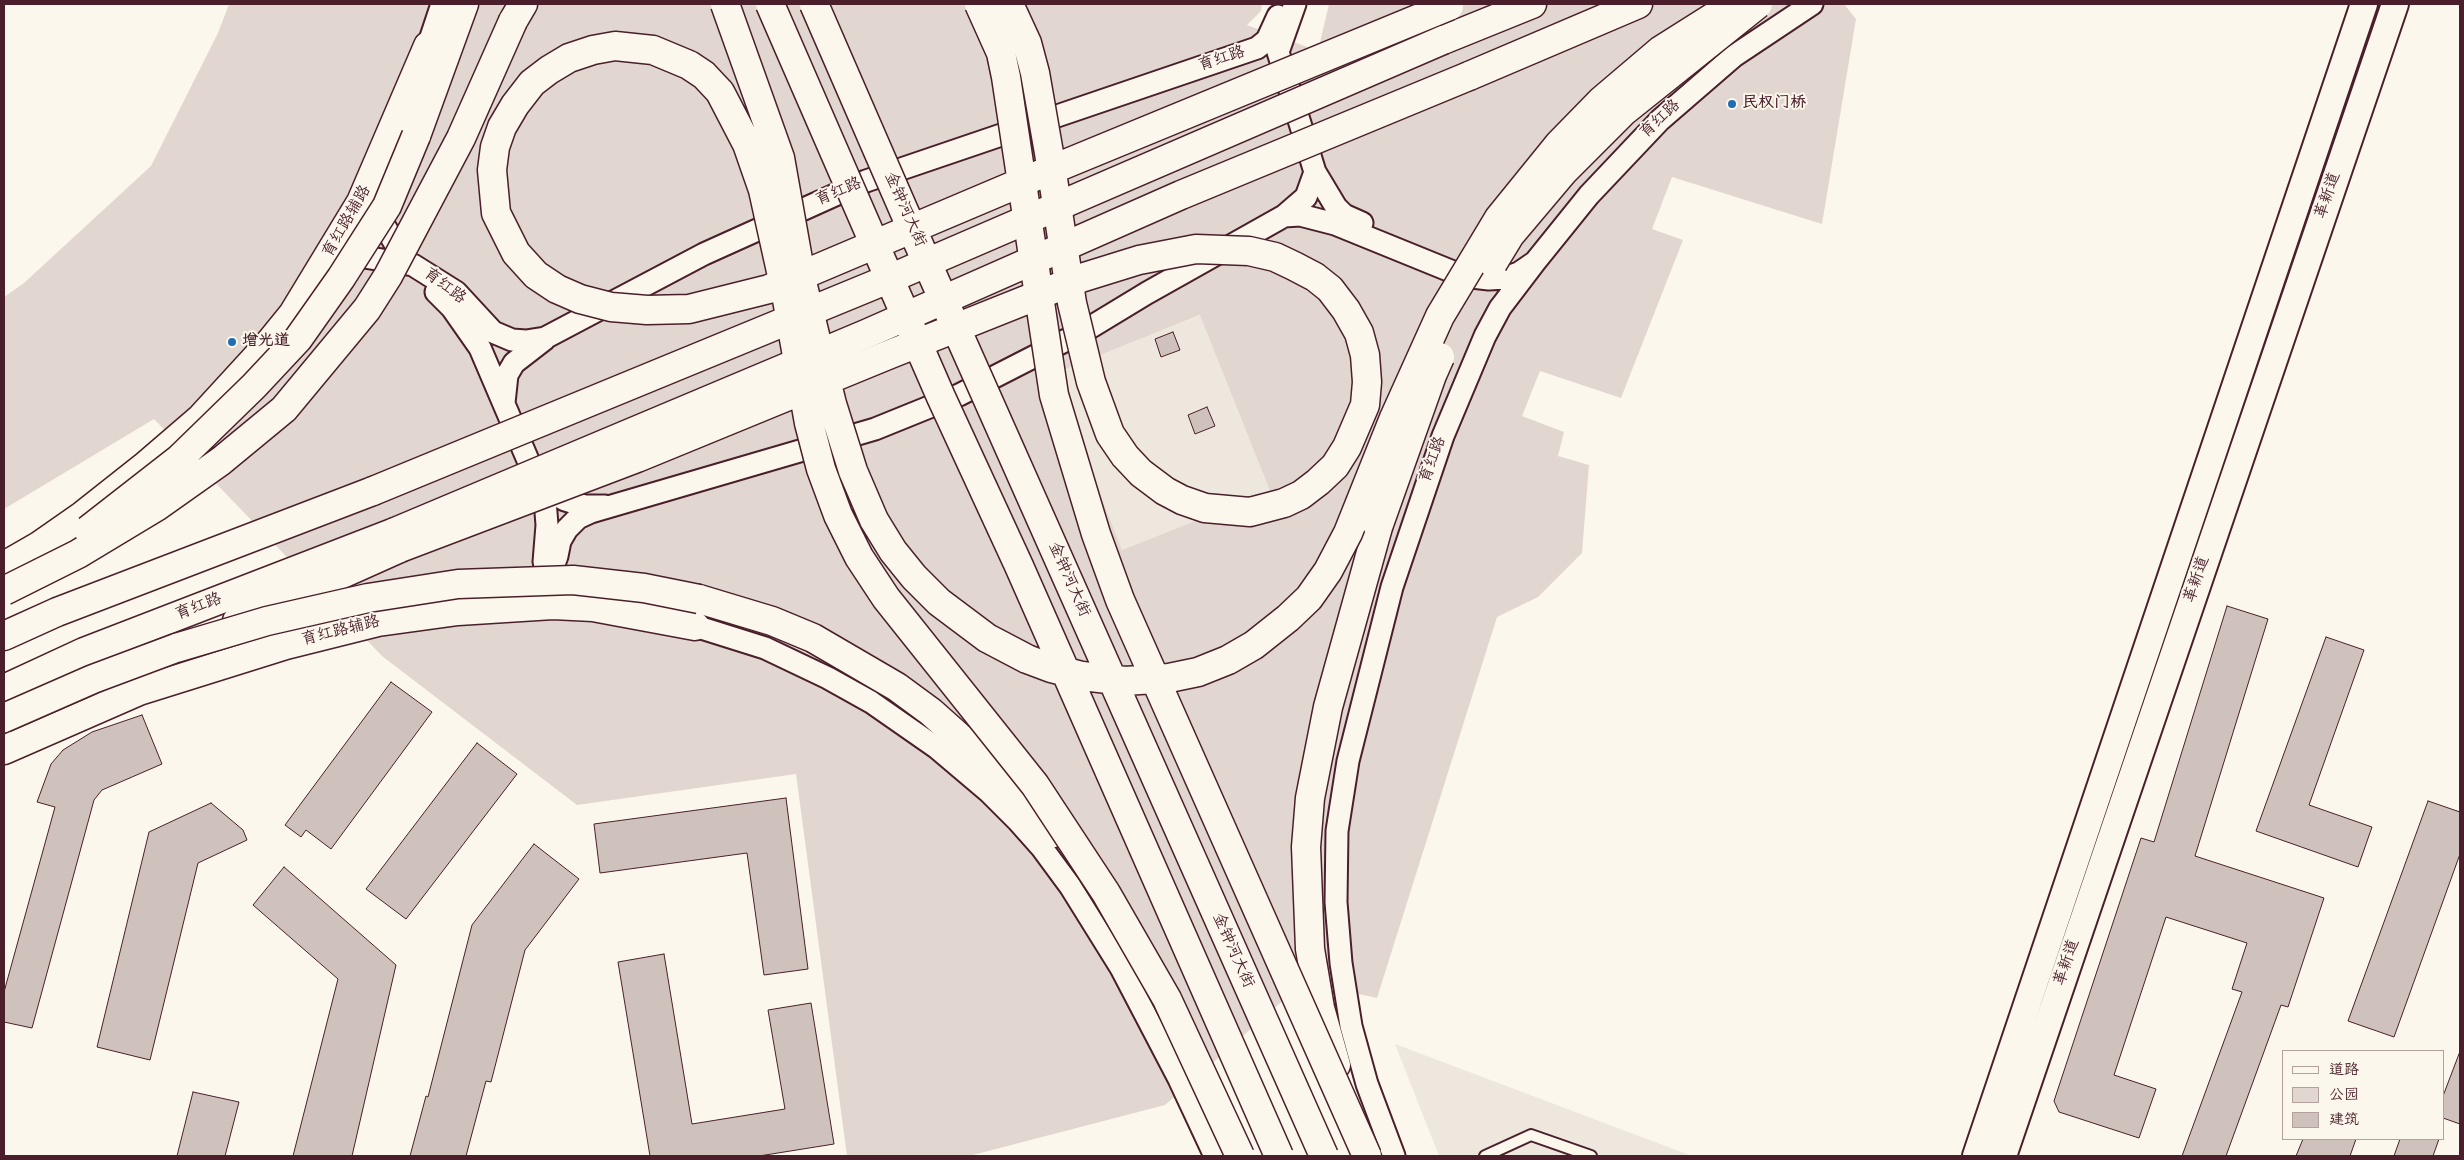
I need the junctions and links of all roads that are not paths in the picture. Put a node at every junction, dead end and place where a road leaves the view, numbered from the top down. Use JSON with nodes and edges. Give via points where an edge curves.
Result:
{"nodes":[{"id":1,"x":442,"y":4,"type":"edge"},
{"id":2,"x":464,"y":4,"type":"edge"},
{"id":3,"x":522,"y":4,"type":"edge"},
{"id":4,"x":725,"y":4,"type":"edge"},
{"id":5,"x":770,"y":4,"type":"edge"},
{"id":6,"x":814,"y":4,"type":"edge"},
{"id":7,"x":979,"y":4,"type":"edge"},
{"id":8,"x":1009,"y":4,"type":"edge"},
{"id":9,"x":1282,"y":4,"type":"edge"},
{"id":10,"x":1295,"y":4,"type":"edge"},
{"id":11,"x":1455,"y":4,"type":"edge"},
{"id":12,"x":1532,"y":4,"type":"edge"},
{"id":13,"x":1638,"y":4,"type":"edge"},
{"id":14,"x":1734,"y":4,"type":"edge"},
{"id":15,"x":1758,"y":4,"type":"edge"},
{"id":16,"x":1812,"y":4,"type":"edge"},
{"id":17,"x":2364,"y":4,"type":"edge"},
{"id":18,"x":2395,"y":4,"type":"edge"},
{"id":19,"x":428,"y":46,"type":"joint"},
{"id":20,"x":1248,"y":52,"type":"junction"},
{"id":21,"x":1281,"y":64,"type":"junction"},
{"id":22,"x":376,"y":170,"type":"junction"},
{"id":23,"x":1315,"y":172,"type":"junction"},
{"id":24,"x":1284,"y":216,"type":"junction"},
{"id":25,"x":1534,"y":262,"type":"junction"},
{"id":26,"x":407,"y":264,"type":"junction"},
{"id":27,"x":1477,"y":278,"type":"junction"},
{"id":28,"x":313,"y":281,"type":"junction"},
{"id":29,"x":1489,"y":328,"type":"junction"},
{"id":30,"x":546,"y":338,"type":"junction"},
{"id":31,"x":504,"y":404,"type":"junction"},
{"id":32,"x":538,"y":484,"type":"junction"},
{"id":33,"x":610,"y":506,"type":"junction"},
{"id":34,"x":4,"y":566,"type":"edge"},
{"id":35,"x":4,"y":582,"type":"edge"},
{"id":36,"x":544,"y":582,"type":"junction"},
{"id":37,"x":4,"y":591,"type":"edge"},
{"id":38,"x":511,"y":606,"type":"junction"},
{"id":39,"x":568,"y":606,"type":"junction"},
{"id":40,"x":694,"y":626,"type":"joint"},
{"id":41,"x":4,"y":636,"type":"edge"},
{"id":42,"x":176,"y":648,"type":"junction"},
{"id":43,"x":4,"y":689,"type":"edge"},
{"id":44,"x":4,"y":718,"type":"edge"},
{"id":45,"x":4,"y":750,"type":"edge"},
{"id":46,"x":1106,"y":893,"type":"junction"},
{"id":47,"x":1364,"y":1152,"type":"edge"},
{"id":48,"x":1215,"y":1156,"type":"edge"},
{"id":49,"x":1240,"y":1156,"type":"edge"},
{"id":50,"x":1279,"y":1156,"type":"edge"},
{"id":51,"x":1324,"y":1156,"type":"edge"},
{"id":52,"x":1394,"y":1156,"type":"edge"},
{"id":53,"x":1485,"y":1156,"type":"edge"},
{"id":54,"x":1591,"y":1156,"type":"edge"},
{"id":55,"x":1976,"y":1156,"type":"edge"},
{"id":56,"x":2003,"y":1156,"type":"edge"}],
"edges":[{"from":1,"to":19,"type":"street"},
{"from":2,"to":35,"type":"main road","bridge":true,"via":[[387,206],[342,278],[298,339],[179,460],[75,540]]},
{"from":3,"to":37,"type":"main road","bridge":true,"via":[[461,138],[388,276],[367,309],[284,409],[221,462],[156,507],[78,554]]},
{"from":4,"to":14,"type":"main road","bridge":true,"via":[[780,158],[802,282],[832,404],[853,472],[874,520],[914,577],[939,602],[987,638],[1027,660],[1051,668],[1125,682],[1198,672],[1228,660],[1254,645],[1309,598],[1348,534],[1394,418],[1440,316],[1499,218],[1560,144],[1601,101],[1661,50]]},
{"from":5,"to":50,"type":"main road","bridge":true},
{"from":6,"to":51,"type":"main road","name":"金钟河大街","bridge":true},
{"from":7,"to":47,"type":"main road","bridge":true,"via":[[1001,53],[1054,395],[1096,534],[1120,600]]},
{"from":8,"to":42,"type":"main road","bridge":true,"via":[[1027,43],[1035,73],[1049,153],[1068,275],[1069,284],[1072,303],[1091,382],[1110,434],[1141,474],[1164,491],[1204,508],[1250,512],[1268,508],[1301,495],[1318,482],[1335,466],[1347,447],[1365,404],[1365,355],[1359,333],[1346,310],[1330,289],[1315,277],[1274,257],[1249,251],[1214,249],[1167,254],[1072,281],[1063,285],[1054,289],[879,359],[638,458],[400,548]]},
{"from":9,"to":20,"type":"street","name":"育红路","via":[[1267,40]]},
{"from":10,"to":21,"type":"street","name":"育红路","via":[[1280,43]]},
{"from":11,"to":46,"type":"main road","bridge":true,"via":[[1041,174],[818,268],[785,282],[777,286],[689,309],[647,310],[580,300],[536,275],[516,253],[496,213],[492,170],[502,127],[526,90],[549,70],[569,58],[615,46],[643,48],[669,56],[696,70],[720,92],[748,144],[763,190],[769,219],[778,256],[780,266],[782,275],[784,285],[786,294],[809,423],[820,469],[838,515],[886,598],[1035,785]]},
{"from":12,"to":41,"type":"main road","bridge":true,"via":[[1184,150],[903,273],[373,491],[57,612]]},
{"from":13,"to":43,"type":"main road","name":"育红路","bridge":true,"via":[[1181,195],[866,334],[404,528],[84,652]]},
{"from":15,"to":47,"type":"main road","bridge":true,"via":[[1623,112],[1564,171],[1510,235],[1465,308],[1432,375],[1378,527],[1328,707],[1310,798],[1306,847],[1310,949],[1320,1008]]},
{"from":16,"to":25,"type":"street","name":"育红路","via":[[1734,56],[1660,120],[1589,195]]},
{"from":17,"to":55,"type":"street","name":"革新道"},
{"from":18,"to":56,"type":"street","name":"革新道"},
{"from":19,"to":22,"type":"main road","name":"育红路辅路"},
{"from":20,"to":21,"type":"street","via":[[1273,56]]},
{"from":20,"to":30,"type":"street","name":"育红路","via":[[866,181],[704,254]]},
{"from":21,"to":23,"type":"street","name":"育红路"},
{"from":22,"to":26,"type":"street","name":"育红路","via":[[376,202],[384,225]]},
{"from":22,"to":28,"type":"main road","name":"育红路辅路","via":[[361,202]]},
{"from":23,"to":24,"type":"street","via":[[1306,197]]},
{"from":23,"to":27,"type":"street","name":"育红路","via":[[1344,215],[1439,253],[1466,266]]},
{"from":24,"to":27,"type":"street","name":"育红路","via":[[1300,215],[1335,224],[1463,276]]},
{"from":24,"to":33,"type":"street","via":[[1086,330],[959,395],[874,429]]},
{"from":25,"to":27,"type":"street","name":"育红路","via":[[1505,278]]},
{"from":25,"to":29,"type":"street","name":"育红路"},
{"from":26,"to":28,"type":"street","name":"育红路","via":[[364,257],[341,262]]},
{"from":26,"to":30,"type":"street","name":"育红路","via":[[435,277],[456,292],[493,332],[526,342]]},
{"from":26,"to":31,"type":"street","name":"育红路","via":[[440,294],[480,348]]},
{"from":27,"to":29,"type":"street","name":"育红路","via":[[1487,292],[1491,310]]},
{"from":28,"to":34,"type":"main road","name":"育红路辅路","via":[[293,314],[267,346],[201,418],[82,516]]},
{"from":29,"to":52,"type":"street","name":"育红路","via":[[1460,392],[1392,587],[1350,752],[1337,831],[1336,902],[1351,1026],[1367,1084]]},
{"from":30,"to":31,"type":"street","via":[[514,363],[507,375]]},
{"from":31,"to":32,"type":"street","name":"育红路"},
{"from":32,"to":33,"type":"street","via":[[565,500],[585,506]]},
{"from":32,"to":36,"type":"street","name":"育红路","via":[[548,512]]},
{"from":33,"to":36,"type":"street","via":[[578,518],[567,529],[555,564]]},
{"from":36,"to":38,"type":"street","via":[[533,596]]},
{"from":36,"to":39,"type":"street","via":[[551,594]]},
{"from":38,"to":39,"type":"main road","name":"育红路辅路"},
{"from":38,"to":45,"type":"main road","name":"育红路辅路","via":[[378,622],[286,645],[139,692]]},
{"from":39,"to":40,"type":"main road","name":"育红路辅路","via":[[593,607]]},
{"from":40,"to":48,"type":"street","via":[[765,648],[871,702],[937,748],[983,786],[1018,821],[1070,886],[1121,968],[1179,1078]]},
{"from":42,"to":44,"type":"main road","bridge":true,"via":[[93,679]]},
{"from":42,"to":46,"type":"main road","bridge":true,"via":[[267,621],[368,598],[458,584],[573,580],[644,588],[700,599],[772,621],[813,638],[898,687],[1023,794]]},
{"from":46,"to":49,"type":"main road","bridge":true,"via":[[1167,999]]},
{"from":53,"to":54,"type":"lane","via":[[1530,1135]]}]}
